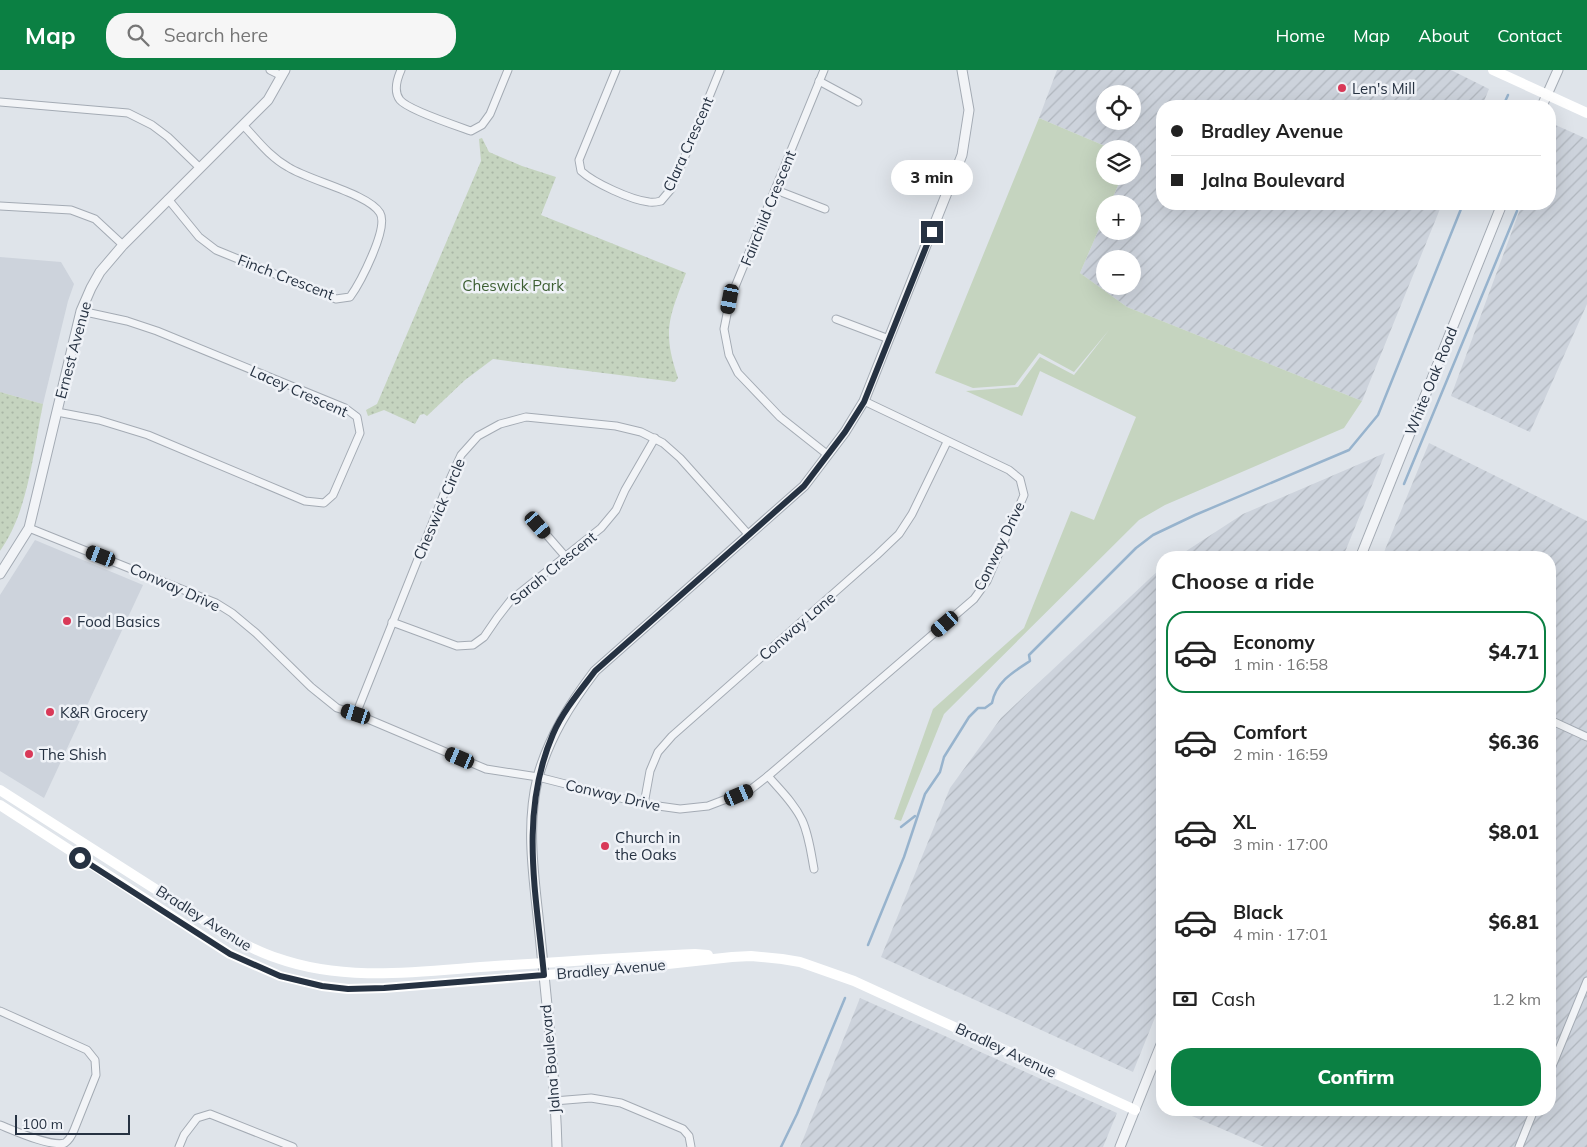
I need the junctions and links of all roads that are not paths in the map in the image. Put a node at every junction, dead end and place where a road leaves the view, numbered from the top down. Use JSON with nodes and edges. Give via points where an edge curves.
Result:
{"nodes":[{"id":1,"x":270,"y":70,"type":"edge"},
{"id":2,"x":400,"y":70,"type":"edge"},
{"id":3,"x":508,"y":70,"type":"edge"},
{"id":4,"x":616,"y":70,"type":"edge"},
{"id":5,"x":720,"y":70,"type":"edge"},
{"id":6,"x":824,"y":70,"type":"edge"},
{"id":7,"x":962,"y":70,"type":"edge"},
{"id":8,"x":1493,"y":70,"type":"edge"},
{"id":9,"x":1558,"y":70,"type":"edge"},
{"id":10,"x":283,"y":73,"type":"edge"},
{"id":11,"x":819,"y":81,"type":"junction"},
{"id":12,"x":1546,"y":95,"type":"junction"},
{"id":13,"x":1544,"y":100,"type":"edge"},
{"id":14,"x":0,"y":102,"type":"edge"},
{"id":15,"x":858,"y":102,"type":"dead end"},
{"id":16,"x":1587,"y":113,"type":"edge"},
{"id":17,"x":244,"y":126,"type":"junction"},
{"id":18,"x":200,"y":168,"type":"junction"},
{"id":19,"x":776,"y":190,"type":"junction"},
{"id":20,"x":168,"y":199,"type":"junction"},
{"id":21,"x":0,"y":206,"type":"edge"},
{"id":22,"x":825,"y":209,"type":"dead end"},
{"id":23,"x":1500,"y":210,"type":"edge"},
{"id":24,"x":122,"y":245,"type":"junction"},
{"id":25,"x":81,"y":311,"type":"junction"},
{"id":26,"x":836,"y":319,"type":"dead end"},
{"id":27,"x":889,"y":339,"type":"junction"},
{"id":28,"x":864,"y":402,"type":"junction"},
{"id":29,"x":57,"y":412,"type":"junction"},
{"id":30,"x":655,"y":438,"type":"junction"},
{"id":31,"x":947,"y":442,"type":"junction"},
{"id":32,"x":828,"y":455,"type":"junction"},
{"id":33,"x":538,"y":525,"type":"dead end"},
{"id":34,"x":30,"y":528,"type":"junction"},
{"id":35,"x":748,"y":534,"type":"junction"},
{"id":36,"x":1363,"y":551,"type":"edge"},
{"id":37,"x":565,"y":556,"type":"junction"},
{"id":38,"x":0,"y":574,"type":"edge"},
{"id":39,"x":392,"y":622,"type":"junction"},
{"id":40,"x":356,"y":714,"type":"junction"},
{"id":41,"x":1556,"y":723,"type":"edge"},
{"id":42,"x":1587,"y":737,"type":"edge"},
{"id":43,"x":768,"y":776,"type":"junction"},
{"id":44,"x":538,"y":777,"type":"junction"},
{"id":45,"x":0,"y":790,"type":"edge"},
{"id":46,"x":644,"y":804,"type":"junction"},
{"id":47,"x":0,"y":805,"type":"edge"},
{"id":48,"x":814,"y":869,"type":"dead end"},
{"id":49,"x":732,"y":957,"type":"junction"},
{"id":50,"x":542,"y":963,"type":"junction"},
{"id":51,"x":544,"y":975,"type":"junction"},
{"id":52,"x":1587,"y":981,"type":"edge"},
{"id":53,"x":0,"y":1011,"type":"edge"},
{"id":54,"x":1556,"y":1056,"type":"edge"},
{"id":55,"x":1156,"y":1057,"type":"edge"},
{"id":56,"x":554,"y":1101,"type":"junction"},
{"id":57,"x":1135,"y":1110,"type":"junction"},
{"id":58,"x":1532,"y":1116,"type":"edge"},
{"id":59,"x":0,"y":1125,"type":"edge"},
{"id":60,"x":179,"y":1147,"type":"edge"},
{"id":61,"x":293,"y":1147,"type":"edge"},
{"id":62,"x":557,"y":1147,"type":"edge"},
{"id":63,"x":691,"y":1147,"type":"edge"},
{"id":64,"x":1120,"y":1147,"type":"edge"},
{"id":65,"x":1519,"y":1147,"type":"edge"}],
"edges":[{"from":1,"to":10,"type":"street"},
{"from":2,"to":3,"type":"street","via":[[396,88],[399,99],[471,130],[482,125],[490,114]]},
{"from":4,"to":5,"type":"street","name":"Clara Crescent","via":[[579,160],[581,171],[595,182],[650,203],[661,201],[672,188]]},
{"from":6,"to":11,"type":"street","name":"Fairchild Crescent"},
{"from":7,"to":27,"type":"street","name":"Jalna Boulevard","via":[[969,110],[962,155]]},
{"from":8,"to":12,"type":"main road"},
{"from":9,"to":12,"type":"street"},
{"from":10,"to":17,"type":"street","name":"Ernest Avenue","via":[[268,100]]},
{"from":11,"to":15,"type":"street"},
{"from":11,"to":19,"type":"street","name":"Fairchild Crescent"},
{"from":12,"to":13,"type":"street"},
{"from":12,"to":16,"type":"main road"},
{"from":14,"to":18,"type":"street","via":[[128,113],[168,137]]},
{"from":17,"to":18,"type":"street","name":"Ernest Avenue"},
{"from":17,"to":20,"type":"street","name":"Finch Crescent","via":[[270,155],[289,168],[370,202],[381,214],[382,228],[360,282],[350,297],[336,299],[216,250],[199,237]]},
{"from":18,"to":20,"type":"street","name":"Ernest Avenue"},
{"from":19,"to":22,"type":"street"},
{"from":19,"to":32,"type":"street","name":"Fairchild Crescent","via":[[730,299],[724,329],[729,355],[738,373],[780,417]]},
{"from":20,"to":24,"type":"street","name":"Ernest Avenue"},
{"from":21,"to":24,"type":"street","via":[[71,210],[95,219]]},
{"from":23,"to":36,"type":"street","name":"White Oak Road"},
{"from":24,"to":25,"type":"street","name":"Ernest Avenue","via":[[100,272]]},
{"from":25,"to":29,"type":"street","name":"Ernest Avenue"},
{"from":25,"to":29,"type":"street","name":"Lacey Crescent","via":[[157,331],[345,408],[356,417],[360,433],[333,494],[324,503],[305,501],[148,435],[99,420]]},
{"from":26,"to":27,"type":"street"},
{"from":27,"to":28,"type":"street","name":"Jalna Boulevard"},
{"from":28,"to":31,"type":"street","name":"Conway Drive"},
{"from":28,"to":32,"type":"street","name":"Jalna Boulevard"},
{"from":29,"to":34,"type":"street","name":"Ernest Avenue"},
{"from":30,"to":35,"type":"street","name":"Cheswick Circle","via":[[680,458]]},
{"from":30,"to":37,"type":"street","name":"Sarah Crescent","via":[[616,510],[601,528]]},
{"from":30,"to":39,"type":"street","name":"Cheswick Circle","via":[[616,426],[526,417],[500,424],[478,436],[462,455],[450,479]]},
{"from":31,"to":43,"type":"street","name":"Conway Drive","via":[[1009,470],[1020,479],[1024,495],[987,581],[974,598]]},
{"from":31,"to":46,"type":"street","name":"Conway Lane","via":[[899,534],[658,752],[650,771]]},
{"from":32,"to":35,"type":"street","name":"Jalna Boulevard","via":[[804,486]]},
{"from":33,"to":37,"type":"street"},
{"from":34,"to":38,"type":"street","name":"Ernest Avenue"},
{"from":34,"to":40,"type":"street","name":"Conway Drive","via":[[216,603],[256,633],[337,708]]},
{"from":35,"to":44,"type":"street","name":"Jalna Boulevard","via":[[595,671],[553,734]]},
{"from":37,"to":39,"type":"street","name":"Sarah Crescent","via":[[511,600],[484,637],[473,645],[457,646]]},
{"from":39,"to":40,"type":"street","name":"Cheswick Circle"},
{"from":40,"to":44,"type":"street","name":"Conway Drive","via":[[486,769]]},
{"from":41,"to":42,"type":"street"},
{"from":43,"to":46,"type":"street","name":"Conway Drive","via":[[750,790],[708,806],[680,809]]},
{"from":43,"to":48,"type":"street","via":[[802,820]]},
{"from":44,"to":46,"type":"street","name":"Conway Drive"},
{"from":44,"to":50,"type":"street","name":"Jalna Boulevard","via":[[531,839]]},
{"from":45,"to":50,"type":"main road","name":"Bradley Avenue","via":[[232,938],[277,958],[316,969],[356,974]]},
{"from":47,"to":51,"type":"main road","name":"Bradley Avenue","via":[[230,954],[280,976],[348,989]]},
{"from":49,"to":50,"type":"main road","name":"Bradley Avenue","via":[[695,954]]},
{"from":49,"to":51,"type":"main road","name":"Bradley Avenue"},
{"from":49,"to":57,"type":"main road","name":"Bradley Avenue","via":[[782,959],[837,974]]},
{"from":50,"to":51,"type":"street","name":"Jalna Boulevard"},
{"from":51,"to":56,"type":"street","name":"Jalna Boulevard"},
{"from":52,"to":54,"type":"street"},
{"from":53,"to":59,"type":"street","via":[[87,1050],[96,1060],[96,1074],[71,1137],[64,1143],[44,1143]]},
{"from":55,"to":57,"type":"street"},
{"from":56,"to":62,"type":"street","name":"Jalna Boulevard"},
{"from":56,"to":63,"type":"street","via":[[591,1098],[621,1103],[683,1129],[689,1136]]},
{"from":57,"to":64,"type":"street"},
{"from":58,"to":65,"type":"street"},
{"from":60,"to":61,"type":"street","via":[[197,1118],[210,1114]]}]}
